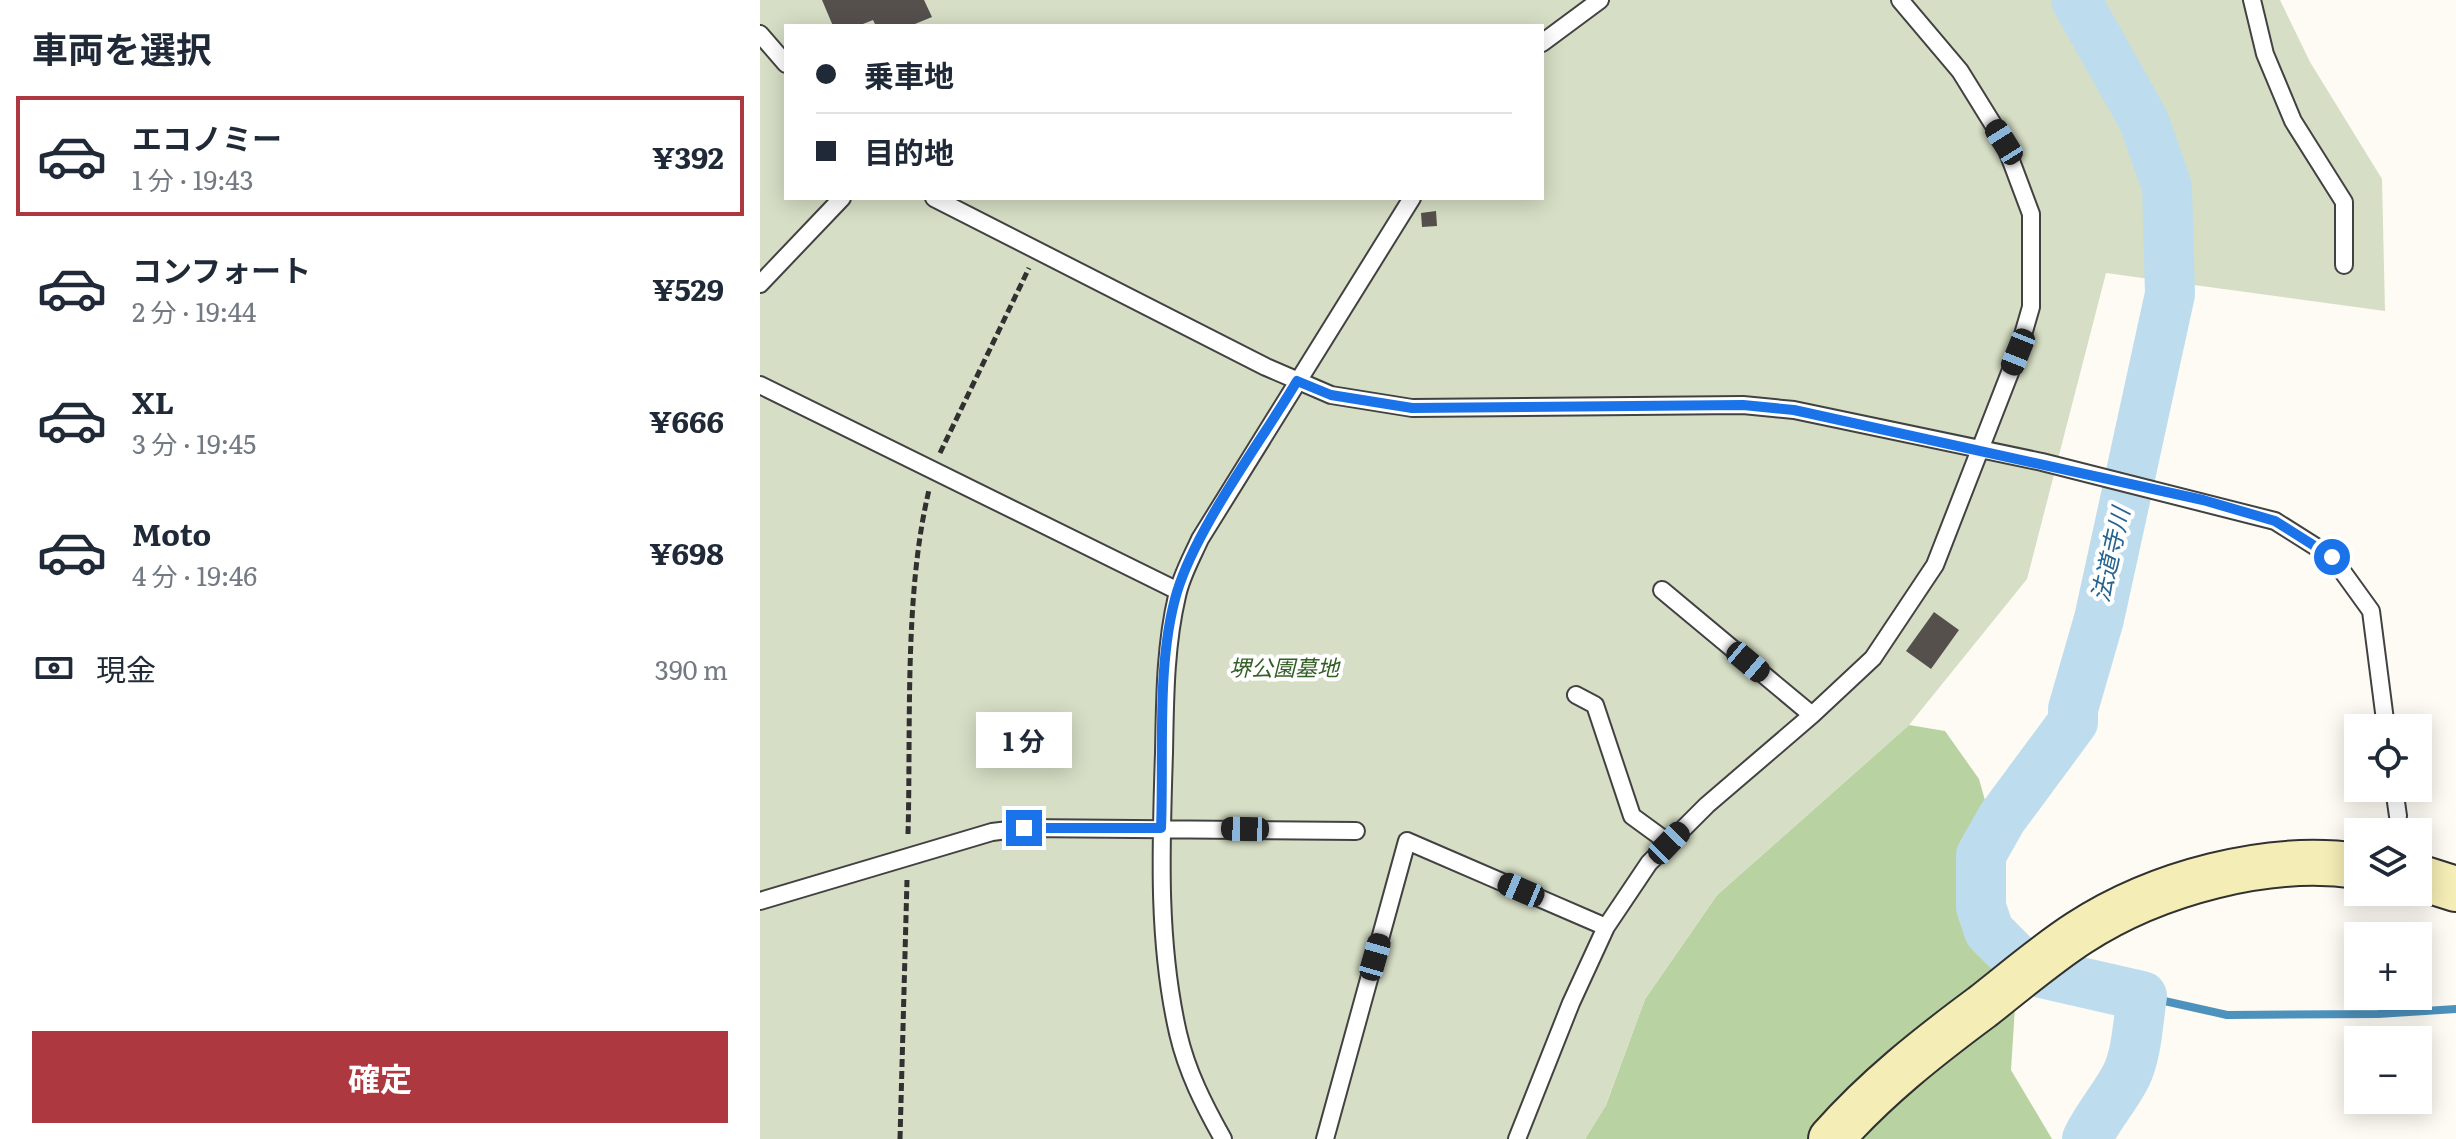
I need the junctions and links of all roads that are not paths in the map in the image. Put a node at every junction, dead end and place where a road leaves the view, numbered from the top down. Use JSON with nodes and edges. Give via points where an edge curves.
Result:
{"nodes":[{"id":1,"x":1600,"y":0,"type":"edge"},
{"id":2,"x":1900,"y":0,"type":"edge"},
{"id":3,"x":2252,"y":0,"type":"edge"},
{"id":4,"x":760,"y":34,"type":"edge"},
{"id":5,"x":1544,"y":42,"type":"edge"},
{"id":6,"x":784,"y":62,"type":"edge"},
{"id":7,"x":840,"y":200,"type":"edge"},
{"id":8,"x":938,"y":200,"type":"edge"},
{"id":9,"x":1411,"y":200,"type":"edge"},
{"id":10,"x":2344,"y":265,"type":"dead end"},
{"id":11,"x":760,"y":284,"type":"edge"},
{"id":12,"x":1297,"y":381,"type":"junction"},
{"id":13,"x":760,"y":385,"type":"edge"},
{"id":14,"x":1978,"y":449,"type":"junction"},
{"id":15,"x":1662,"y":590,"type":"dead end"},
{"id":16,"x":1178,"y":591,"type":"junction"},
{"id":17,"x":1576,"y":695,"type":"dead end"},
{"id":18,"x":2384,"y":714,"type":"edge"},
{"id":19,"x":1812,"y":715,"type":"junction"},
{"id":20,"x":2396,"y":802,"type":"edge"},
{"id":21,"x":2398,"y":816,"type":"dead end"},
{"id":22,"x":1161,"y":828,"type":"junction"},
{"id":23,"x":1356,"y":831,"type":"dead end"},
{"id":24,"x":1669,"y":843,"type":"junction"},
{"id":25,"x":2344,"y":864,"type":"edge"},
{"id":26,"x":2432,"y":881,"type":"edge"},
{"id":27,"x":2456,"y":889,"type":"edge"},
{"id":28,"x":760,"y":901,"type":"edge"},
{"id":29,"x":1606,"y":927,"type":"junction"},
{"id":30,"x":1223,"y":1139,"type":"edge"},
{"id":31,"x":1325,"y":1139,"type":"edge"},
{"id":32,"x":1517,"y":1139,"type":"edge"},
{"id":33,"x":1831,"y":1139,"type":"edge"}],
"edges":[{"from":1,"to":5,"type":"lane"},
{"from":2,"to":14,"type":"lane","via":[[1960,71],[1997,130],[2031,214],[2031,307]]},
{"from":3,"to":10,"type":"lane","via":[[2265,54],[2293,121],[2344,202]]},
{"from":4,"to":6,"type":"lane"},
{"from":7,"to":11,"type":"lane"},
{"from":8,"to":12,"type":"lane"},
{"from":9,"to":12,"type":"lane"},
{"from":12,"to":14,"type":"lane","via":[[1331,395],[1412,408],[1768,407]]},
{"from":12,"to":16,"type":"lane","via":[[1200,539]]},
{"from":13,"to":16,"type":"lane"},
{"from":14,"to":18,"type":"lane","via":[[2275,521],[2332,557],[2371,611]]},
{"from":14,"to":19,"type":"lane","via":[[1935,565],[1873,658]]},
{"from":15,"to":19,"type":"lane"},
{"from":16,"to":22,"type":"lane","via":[[1166,663]]},
{"from":17,"to":24,"type":"lane","via":[[1595,705],[1632,816]]},
{"from":19,"to":24,"type":"lane"},
{"from":20,"to":21,"type":"lane"},
{"from":22,"to":23,"type":"lane"},
{"from":22,"to":28,"type":"lane","via":[[992,832]]},
{"from":22,"to":30,"type":"lane","via":[[1164,956],[1178,1035],[1198,1094]]},
{"from":24,"to":29,"type":"lane"},
{"from":25,"to":33,"type":"street","via":[[2244,867],[2150,898],[2080,932],[1915,1056]]},
{"from":26,"to":27,"type":"street"},
{"from":29,"to":31,"type":"lane","via":[[1407,841]]},
{"from":29,"to":32,"type":"lane"}]}
